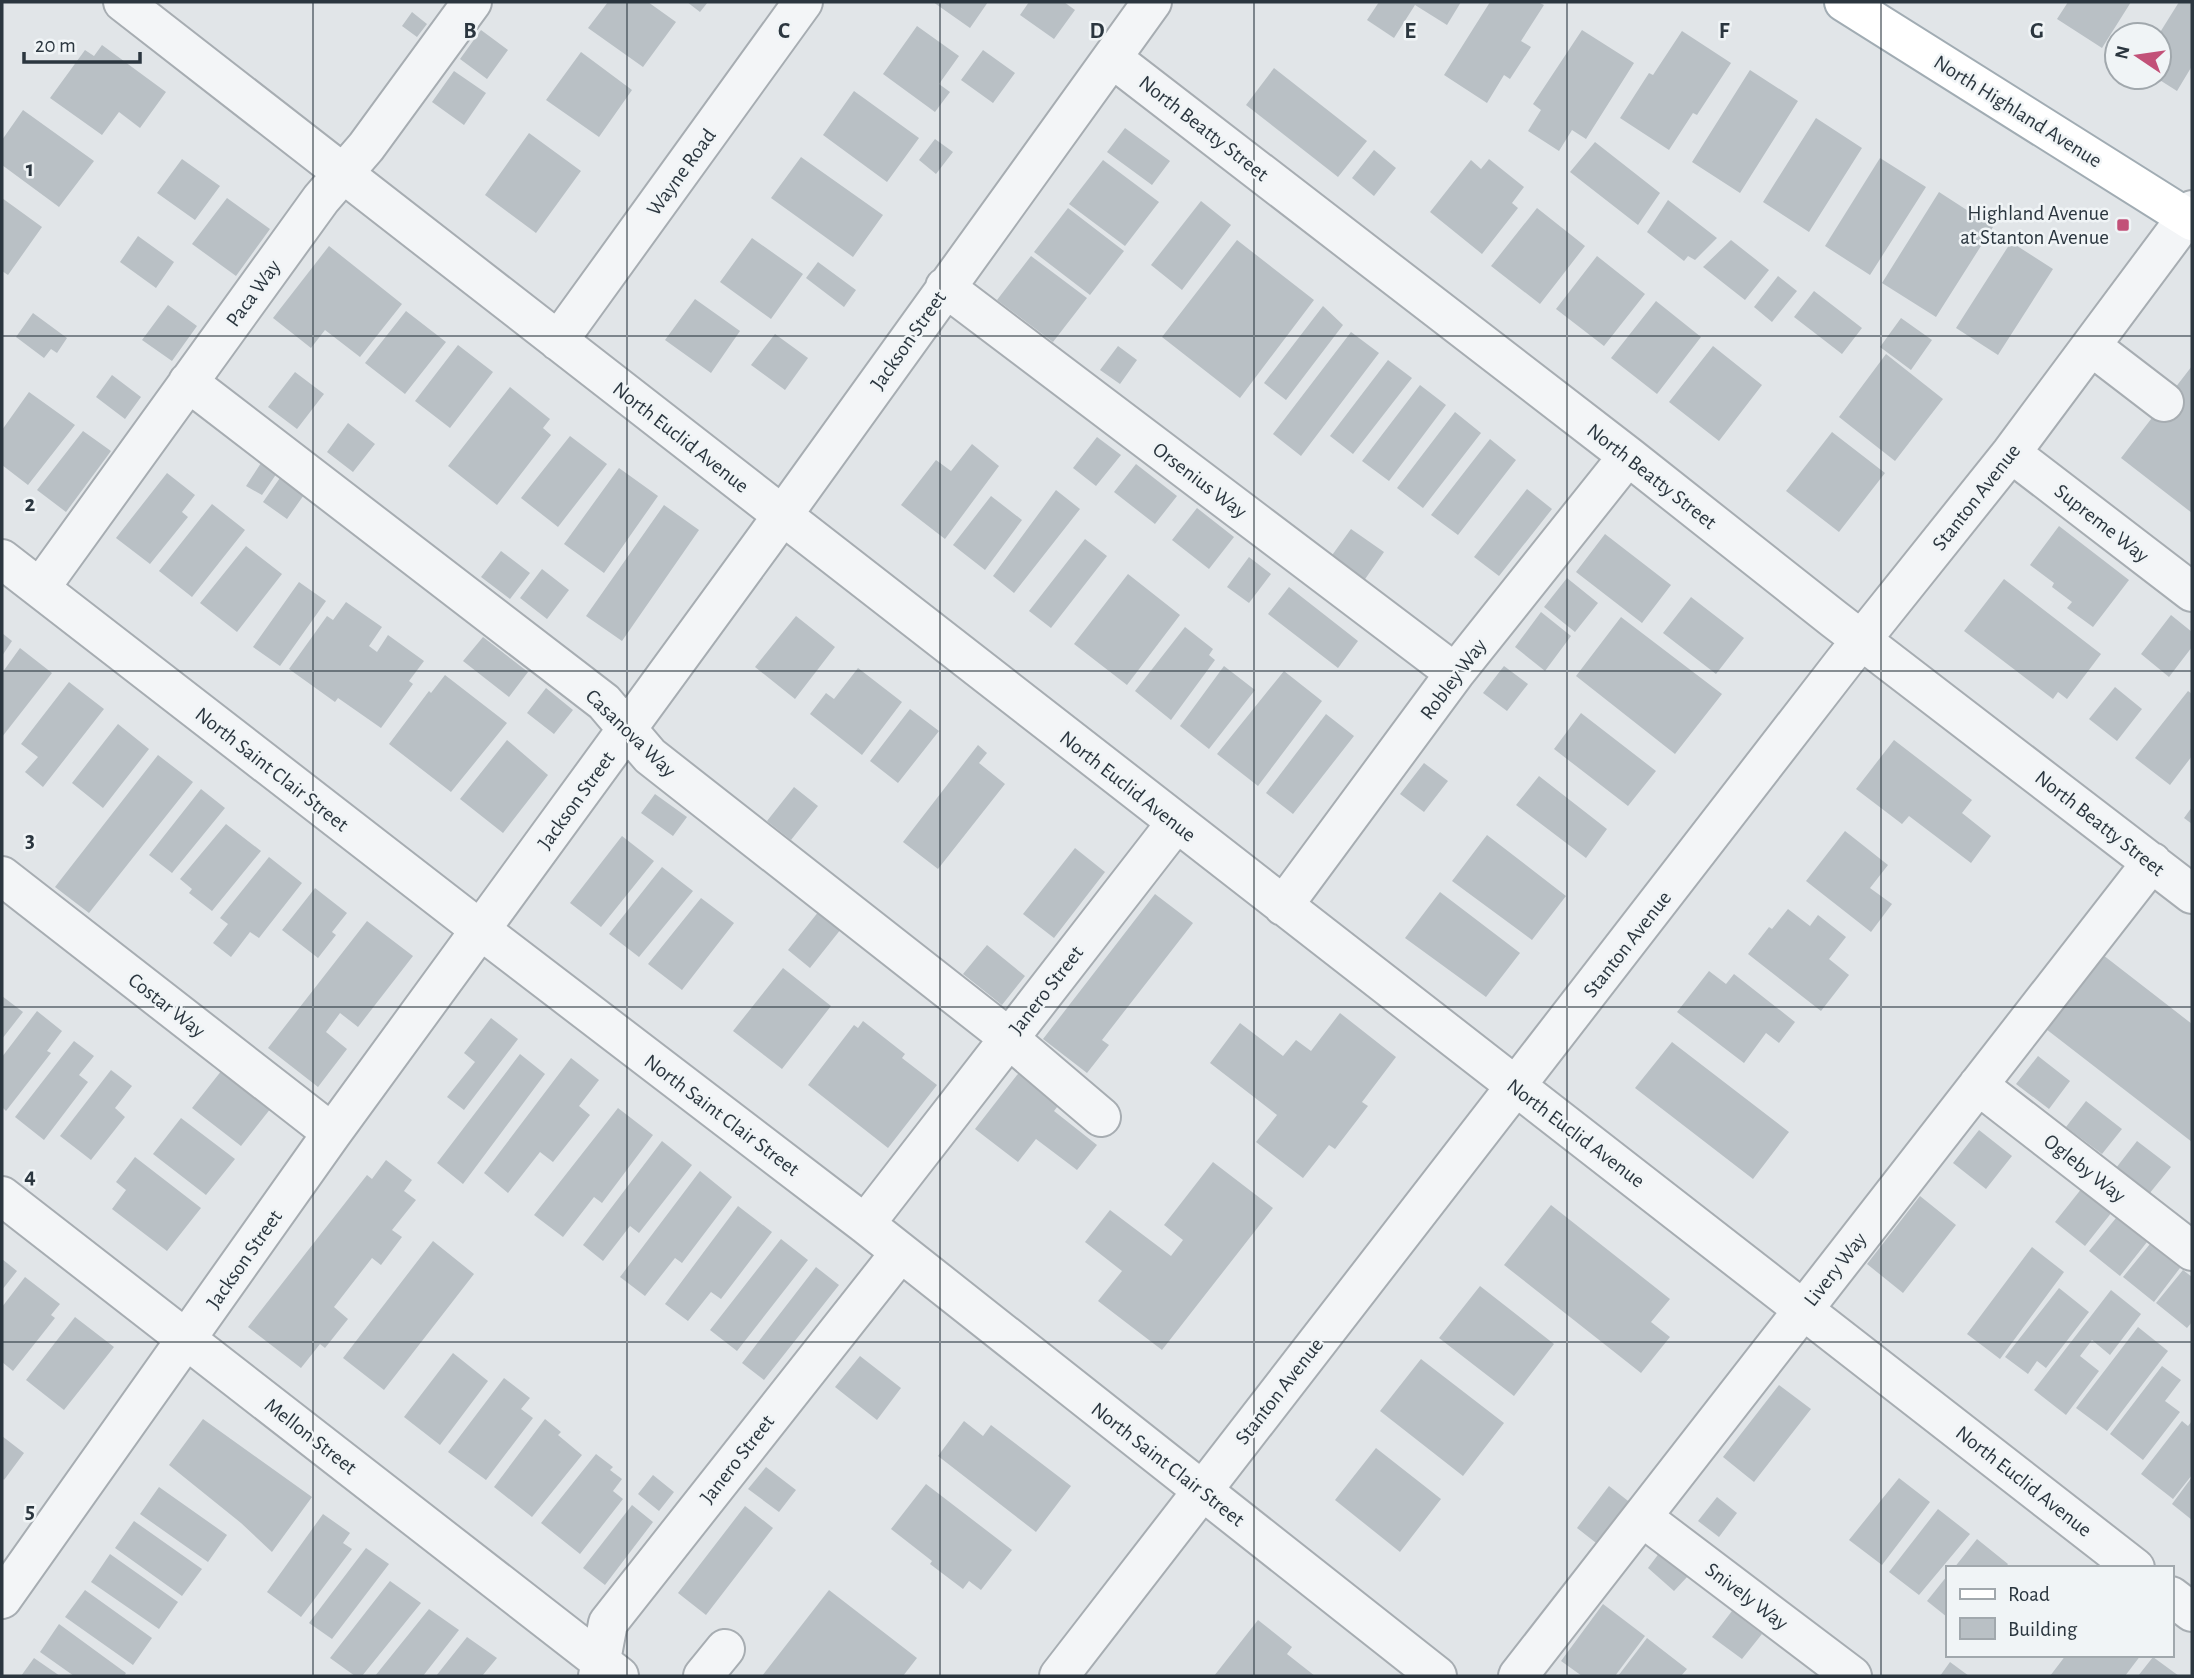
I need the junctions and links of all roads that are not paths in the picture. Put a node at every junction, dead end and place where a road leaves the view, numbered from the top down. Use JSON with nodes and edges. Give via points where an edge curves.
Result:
{"nodes":[{"id":1,"x":123,"y":2,"type":"edge"},
{"id":2,"x":472,"y":2,"type":"edge"},
{"id":3,"x":803,"y":2,"type":"edge"},
{"id":4,"x":1152,"y":2,"type":"edge"},
{"id":5,"x":1844,"y":2,"type":"edge"},
{"id":6,"x":1112,"y":58,"type":"junction"},
{"id":7,"x":343,"y":173,"type":"junction"},
{"id":8,"x":2191,"y":216,"type":"edge"},
{"id":9,"x":945,"y":287,"type":"junction"},
{"id":10,"x":558,"y":341,"type":"junction"},
{"id":11,"x":2091,"y":346,"type":"junction"},
{"id":12,"x":188,"y":383,"type":"junction"},
{"id":13,"x":2164,"y":402,"type":"dead end"},
{"id":14,"x":2011,"y":453,"type":"junction"},
{"id":15,"x":1628,"y":456,"type":"junction"},
{"id":16,"x":783,"y":516,"type":"junction"},
{"id":17,"x":2,"y":559,"type":"edge"},
{"id":18,"x":40,"y":588,"type":"junction"},
{"id":19,"x":2192,"y":592,"type":"edge"},
{"id":20,"x":1862,"y":640,"type":"junction"},
{"id":21,"x":1455,"y":673,"type":"junction"},
{"id":22,"x":627,"y":729,"type":"junction"},
{"id":23,"x":1176,"y":823,"type":"junction"},
{"id":24,"x":2152,"y":862,"type":"junction"},
{"id":25,"x":2,"y":876,"type":"edge"},
{"id":26,"x":2192,"y":894,"type":"edge"},
{"id":27,"x":1283,"y":906,"type":"junction"},
{"id":28,"x":482,"y":931,"type":"junction"},
{"id":29,"x":1009,"y":1038,"type":"junction"},
{"id":30,"x":1978,"y":1085,"type":"junction"},
{"id":31,"x":1516,"y":1088,"type":"junction"},
{"id":32,"x":1101,"y":1116,"type":"dead end"},
{"id":33,"x":332,"y":1133,"type":"junction"},
{"id":34,"x":2,"y":1196,"type":"edge"},
{"id":35,"x":865,"y":1224,"type":"junction"},
{"id":36,"x":2192,"y":1251,"type":"edge"},
{"id":37,"x":900,"y":1253,"type":"junction"},
{"id":38,"x":1803,"y":1309,"type":"junction"},
{"id":39,"x":187,"y":1340,"type":"junction"},
{"id":40,"x":1201,"y":1491,"type":"junction"},
{"id":41,"x":1642,"y":1517,"type":"junction"},
{"id":42,"x":2132,"y":1566,"type":"edge"},
{"id":43,"x":2173,"y":1598,"type":"edge"},
{"id":44,"x":2,"y":1599,"type":"edge"},
{"id":45,"x":2192,"y":1612,"type":"edge"},
{"id":46,"x":606,"y":1672,"type":"edge"},
{"id":47,"x":1059,"y":1676,"type":"edge"},
{"id":48,"x":1437,"y":1676,"type":"edge"},
{"id":49,"x":1518,"y":1676,"type":"edge"},
{"id":50,"x":1852,"y":1676,"type":"edge"}],
"edges":[{"from":1,"to":7,"type":"street","name":"North Euclid Avenue"},
{"from":2,"to":7,"type":"street","name":"Paca Way"},
{"from":3,"to":10,"type":"street","name":"Wayne Road"},
{"from":4,"to":6,"type":"street","name":"Jackson Street"},
{"from":5,"to":8,"type":"main road","name":"North Highland Avenue"},
{"from":6,"to":9,"type":"street","name":"Jackson Street"},
{"from":6,"to":15,"type":"street","name":"North Beatty Street"},
{"from":7,"to":10,"type":"street","name":"North Euclid Avenue"},
{"from":7,"to":12,"type":"street","name":"Paca Way"},
{"from":8,"to":11,"type":"street","name":"Stanton Avenue"},
{"from":9,"to":16,"type":"street","name":"Jackson Street"},
{"from":9,"to":21,"type":"street","name":"Orsenius Way"},
{"from":10,"to":16,"type":"street","name":"North Euclid Avenue"},
{"from":11,"to":13,"type":"street"},
{"from":11,"to":14,"type":"street","name":"Stanton Avenue"},
{"from":12,"to":18,"type":"street","name":"Paca Way"},
{"from":12,"to":22,"type":"street","name":"Casanova Way","via":[[604,702]]},
{"from":14,"to":19,"type":"street","name":"Supreme Way"},
{"from":14,"to":20,"type":"street","name":"Stanton Avenue"},
{"from":15,"to":20,"type":"street","name":"North Beatty Street"},
{"from":15,"to":21,"type":"street","name":"Robley Way"},
{"from":16,"to":22,"type":"street","name":"Jackson Street"},
{"from":16,"to":23,"type":"street","name":"North Euclid Avenue"},
{"from":17,"to":18,"type":"street","name":"North Saint Clair Street"},
{"from":18,"to":28,"type":"street","name":"North Saint Clair Street"},
{"from":20,"to":24,"type":"street","name":"North Beatty Street"},
{"from":20,"to":31,"type":"street","name":"Stanton Avenue"},
{"from":21,"to":27,"type":"street","name":"Robley Way"},
{"from":22,"to":28,"type":"street","name":"Jackson Street"},
{"from":22,"to":29,"type":"street","name":"Casanova Way","via":[[650,756]]},
{"from":23,"to":27,"type":"street","name":"North Euclid Avenue"},
{"from":23,"to":29,"type":"street","name":"Janero Street"},
{"from":24,"to":26,"type":"street","name":"North Beatty Street"},
{"from":24,"to":30,"type":"street","name":"Livery Way"},
{"from":25,"to":33,"type":"street","name":"Costar Way"},
{"from":27,"to":31,"type":"street","name":"North Euclid Avenue"},
{"from":28,"to":33,"type":"street","name":"Jackson Street"},
{"from":28,"to":35,"type":"street","name":"North Saint Clair Street"},
{"from":29,"to":32,"type":"street","name":"Casanova Way"},
{"from":29,"to":35,"type":"street","name":"Janero Street"},
{"from":30,"to":36,"type":"street","name":"Ogleby Way"},
{"from":30,"to":38,"type":"street","name":"Livery Way"},
{"from":31,"to":38,"type":"street","name":"North Euclid Avenue"},
{"from":31,"to":40,"type":"street","name":"Stanton Avenue"},
{"from":33,"to":39,"type":"street","name":"Jackson Street"},
{"from":34,"to":39,"type":"street","name":"Mellon Street"},
{"from":35,"to":37,"type":"street","name":"North Saint Clair Street"},
{"from":37,"to":40,"type":"street","name":"North Saint Clair Street"},
{"from":37,"to":46,"type":"street","name":"Janero Street","via":[[608,1623]]},
{"from":38,"to":41,"type":"street","name":"Livery Way"},
{"from":38,"to":42,"type":"street","name":"North Euclid Avenue"},
{"from":39,"to":44,"type":"street","name":"Jackson Street"},
{"from":39,"to":46,"type":"street","name":"Mellon Street"},
{"from":40,"to":47,"type":"street","name":"Stanton Avenue"},
{"from":40,"to":48,"type":"street","name":"North Saint Clair Street"},
{"from":41,"to":49,"type":"street","name":"Livery Way"},
{"from":41,"to":50,"type":"street","name":"Snively Way"},
{"from":43,"to":45,"type":"street"}]}
